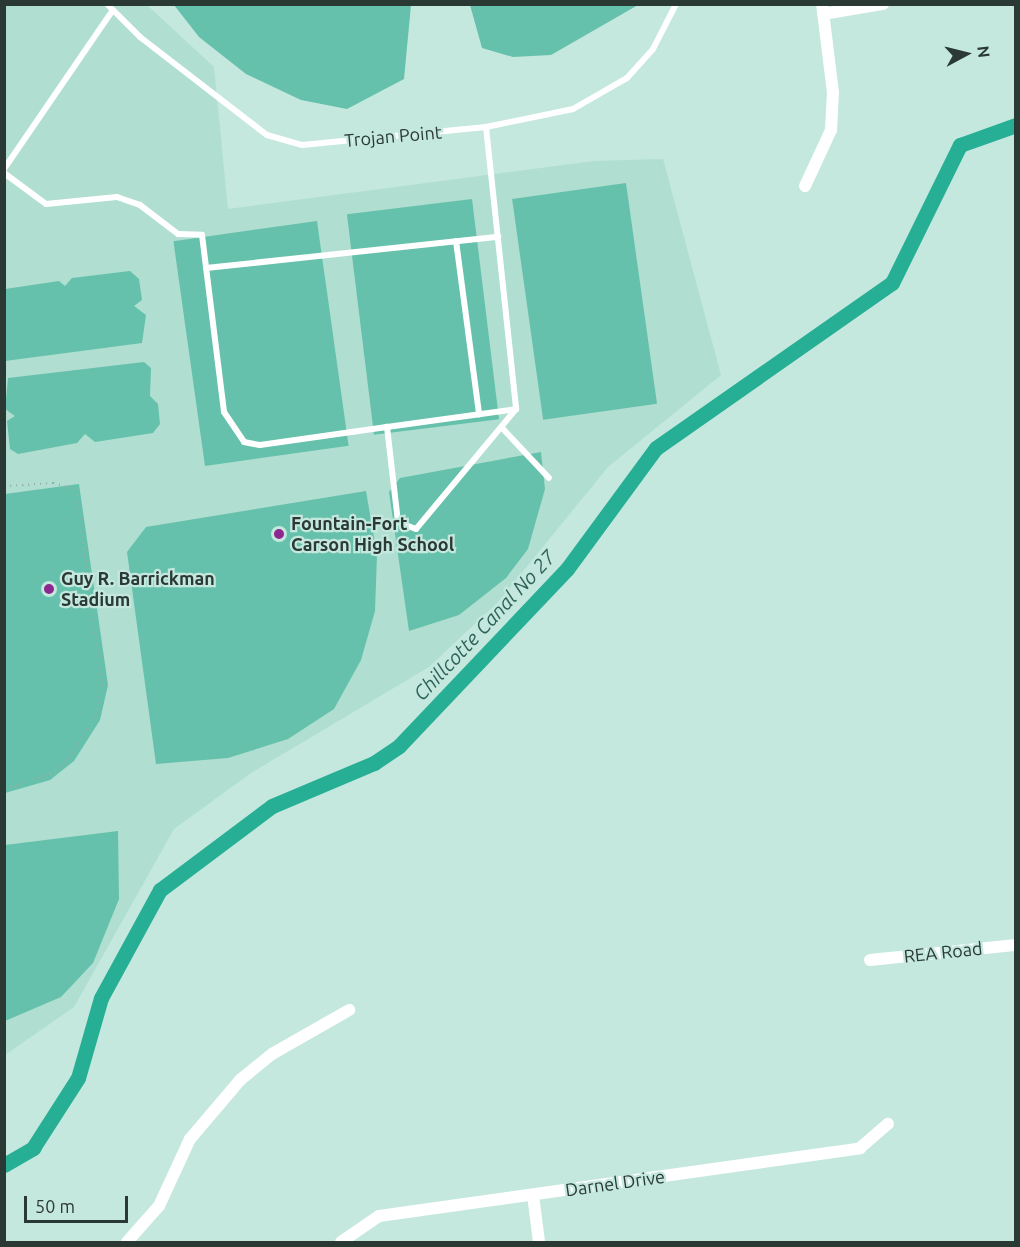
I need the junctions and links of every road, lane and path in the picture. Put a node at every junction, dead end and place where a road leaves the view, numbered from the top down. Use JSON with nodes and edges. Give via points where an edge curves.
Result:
{"nodes":[{"id":1,"x":107,"y":4,"type":"edge"},
{"id":2,"x":676,"y":4,"type":"edge"},
{"id":3,"x":883,"y":4,"type":"edge"},
{"id":4,"x":823,"y":9,"type":"edge"},
{"id":5,"x":112,"y":11,"type":"junction"},
{"id":6,"x":486,"y":127,"type":"junction"},
{"id":7,"x":4,"y":171,"type":"edge"},
{"id":8,"x":805,"y":186,"type":"dead end"},
{"id":9,"x":498,"y":237,"type":"junction"},
{"id":10,"x":456,"y":241,"type":"junction"},
{"id":11,"x":206,"y":268,"type":"junction"},
{"id":12,"x":516,"y":409,"type":"junction"},
{"id":13,"x":479,"y":414,"type":"junction"},
{"id":14,"x":387,"y":427,"type":"junction"},
{"id":15,"x":502,"y":429,"type":"junction"},
{"id":16,"x":549,"y":478,"type":"dead end"},
{"id":17,"x":4,"y":486,"type":"edge"},
{"id":18,"x":4,"y":789,"type":"edge"},
{"id":19,"x":1016,"y":945,"type":"edge"},
{"id":20,"x":870,"y":960,"type":"dead end"},
{"id":21,"x":349,"y":1010,"type":"dead end"},
{"id":22,"x":888,"y":1124,"type":"dead end"},
{"id":23,"x":533,"y":1195,"type":"junction"},
{"id":24,"x":126,"y":1242,"type":"edge"},
{"id":25,"x":341,"y":1242,"type":"edge"},
{"id":26,"x":539,"y":1242,"type":"edge"}],
"edges":[{"from":1,"to":5,"type":"lane","name":"Trojan Point"},
{"from":2,"to":6,"type":"lane","name":"Trojan Point","via":[[653,49],[606,94],[540,119]]},
{"from":3,"to":4,"type":"street"},
{"from":4,"to":8,"type":"street","via":[[831,130]]},
{"from":5,"to":6,"type":"lane","name":"Trojan Point","via":[[282,142],[302,145]]},
{"from":5,"to":7,"type":"lane"},
{"from":6,"to":9,"type":"lane"},
{"from":7,"to":11,"type":"lane","via":[[46,204],[117,196],[140,205],[178,234],[202,235]]},
{"from":9,"to":10,"type":"lane"},
{"from":9,"to":12,"type":"lane"},
{"from":10,"to":11,"type":"lane"},
{"from":10,"to":13,"type":"lane"},
{"from":11,"to":14,"type":"lane","via":[[224,412],[244,442],[260,445]]},
{"from":12,"to":13,"type":"lane"},
{"from":12,"to":15,"type":"lane"},
{"from":13,"to":14,"type":"lane"},
{"from":14,"to":15,"type":"lane","via":[[398,522],[408,530],[416,529]]},
{"from":15,"to":16,"type":"lane"},
{"from":17,"to":18,"type":"path","via":[[53,483],[76,489],[103,691],[95,717],[69,758],[43,777]]},
{"from":19,"to":20,"type":"street","name":"REA Road"},
{"from":21,"to":24,"type":"street","via":[[272,1054],[240,1080],[190,1139],[159,1206]]},
{"from":22,"to":23,"type":"street","name":"Darnel Drive","via":[[860,1148]]},
{"from":23,"to":25,"type":"street","name":"Darnel Drive","via":[[379,1216]]},
{"from":23,"to":26,"type":"street"}]}
